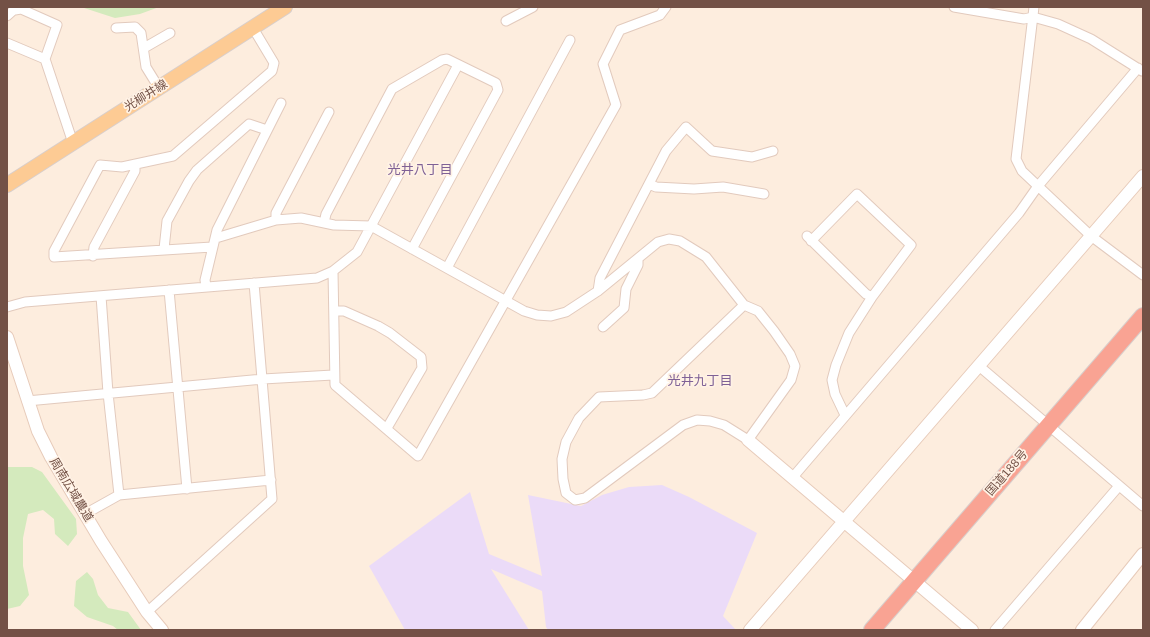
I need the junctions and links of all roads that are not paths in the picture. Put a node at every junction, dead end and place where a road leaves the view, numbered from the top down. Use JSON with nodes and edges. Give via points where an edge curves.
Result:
{"nodes":[{"id":1,"x":285,"y":7,"type":"edge"},
{"id":2,"x":533,"y":7,"type":"edge"},
{"id":3,"x":666,"y":7,"type":"edge"},
{"id":4,"x":954,"y":7,"type":"edge"},
{"id":5,"x":1034,"y":7,"type":"edge"},
{"id":6,"x":16,"y":8,"type":"edge"},
{"id":7,"x":7,"y":16,"type":"edge"},
{"id":8,"x":1033,"y":17,"type":"junction"},
{"id":9,"x":506,"y":21,"type":"dead end"},
{"id":10,"x":116,"y":28,"type":"dead end"},
{"id":11,"x":252,"y":28,"type":"junction"},
{"id":12,"x":170,"y":34,"type":"dead end"},
{"id":13,"x":570,"y":40,"type":"dead end"},
{"id":14,"x":7,"y":43,"type":"edge"},
{"id":15,"x":144,"y":48,"type":"junction"},
{"id":16,"x":45,"y":59,"type":"junction"},
{"id":17,"x":458,"y":65,"type":"junction"},
{"id":18,"x":1140,"y":70,"type":"edge"},
{"id":19,"x":159,"y":88,"type":"junction"},
{"id":20,"x":281,"y":103,"type":"dead end"},
{"id":21,"x":329,"y":112,"type":"dead end"},
{"id":22,"x":267,"y":130,"type":"junction"},
{"id":23,"x":73,"y":143,"type":"junction"},
{"id":24,"x":773,"y":151,"type":"dead end"},
{"id":25,"x":135,"y":164,"type":"junction"},
{"id":26,"x":1143,"y":176,"type":"edge"},
{"id":27,"x":649,"y":184,"type":"junction"},
{"id":28,"x":7,"y":185,"type":"edge"},
{"id":29,"x":1038,"y":186,"type":"junction"},
{"id":30,"x":764,"y":194,"type":"dead end"},
{"id":31,"x":276,"y":220,"type":"junction"},
{"id":32,"x":324,"y":223,"type":"junction"},
{"id":33,"x":371,"y":226,"type":"junction"},
{"id":34,"x":1092,"y":236,"type":"junction"},
{"id":35,"x":216,"y":238,"type":"junction"},
{"id":36,"x":212,"y":247,"type":"junction"},
{"id":37,"x":164,"y":249,"type":"junction"},
{"id":38,"x":412,"y":249,"type":"junction"},
{"id":39,"x":93,"y":256,"type":"junction"},
{"id":40,"x":638,"y":259,"type":"junction"},
{"id":41,"x":447,"y":268,"type":"junction"},
{"id":42,"x":333,"y":272,"type":"junction"},
{"id":43,"x":1143,"y":275,"type":"edge"},
{"id":44,"x":254,"y":283,"type":"junction"},
{"id":45,"x":206,"y":286,"type":"junction"},
{"id":46,"x":169,"y":290,"type":"junction"},
{"id":47,"x":598,"y":291,"type":"junction"},
{"id":48,"x":101,"y":296,"type":"junction"},
{"id":49,"x":872,"y":297,"type":"junction"},
{"id":50,"x":506,"y":301,"type":"junction"},
{"id":51,"x":744,"y":305,"type":"junction"},
{"id":52,"x":7,"y":307,"type":"edge"},
{"id":53,"x":334,"y":311,"type":"junction"},
{"id":54,"x":1143,"y":316,"type":"edge"},
{"id":55,"x":603,"y":327,"type":"dead end"},
{"id":56,"x":7,"y":337,"type":"edge"},
{"id":57,"x":979,"y":366,"type":"junction"},
{"id":58,"x":334,"y":375,"type":"junction"},
{"id":59,"x":263,"y":379,"type":"junction"},
{"id":60,"x":177,"y":388,"type":"junction"},
{"id":61,"x":108,"y":393,"type":"junction"},
{"id":62,"x":27,"y":401,"type":"junction"},
{"id":63,"x":845,"y":415,"type":"junction"},
{"id":64,"x":1048,"y":425,"type":"junction"},
{"id":65,"x":387,"y":428,"type":"junction"},
{"id":66,"x":748,"y":440,"type":"junction"},
{"id":67,"x":793,"y":477,"type":"junction"},
{"id":68,"x":270,"y":480,"type":"junction"},
{"id":69,"x":1119,"y":486,"type":"junction"},
{"id":70,"x":187,"y":489,"type":"junction"},
{"id":71,"x":119,"y":495,"type":"junction"},
{"id":72,"x":1143,"y":506,"type":"edge"},
{"id":73,"x":85,"y":514,"type":"junction"},
{"id":74,"x":844,"y":522,"type":"junction"},
{"id":75,"x":1143,"y":554,"type":"edge"},
{"id":76,"x":914,"y":581,"type":"junction"},
{"id":77,"x":147,"y":612,"type":"junction"},
{"id":78,"x":162,"y":630,"type":"edge"},
{"id":79,"x":750,"y":630,"type":"edge"},
{"id":80,"x":872,"y":630,"type":"edge"},
{"id":81,"x":972,"y":630,"type":"edge"},
{"id":82,"x":995,"y":630,"type":"edge"},
{"id":83,"x":1082,"y":630,"type":"edge"}],
"edges":[{"from":1,"to":11,"type":"main road","name":"光柳井線"},
{"from":2,"to":9,"type":"street"},
{"from":3,"to":50,"type":"street","via":[[660,15],[620,30],[603,64],[616,105]]},
{"from":4,"to":8,"type":"street","via":[[1024,19]]},
{"from":5,"to":8,"type":"street"},
{"from":6,"to":7,"type":"street"},
{"from":6,"to":16,"type":"street","via":[[57,25]]},
{"from":8,"to":18,"type":"street","via":[[1058,24],[1091,39]]},
{"from":8,"to":29,"type":"street","via":[[1016,159],[1022,171]]},
{"from":10,"to":15,"type":"street","via":[[135,27],[141,33]]},
{"from":11,"to":19,"type":"main road","name":"光柳井線"},
{"from":11,"to":25,"type":"street","via":[[274,63],[272,71],[173,156]]},
{"from":12,"to":15,"type":"street"},
{"from":13,"to":41,"type":"street"},
{"from":14,"to":16,"type":"street"},
{"from":15,"to":19,"type":"street","via":[[146,67]]},
{"from":16,"to":23,"type":"street"},
{"from":17,"to":32,"type":"street","via":[[447,59],[442,60],[392,89],[326,214]]},
{"from":17,"to":33,"type":"street"},
{"from":17,"to":38,"type":"street","via":[[496,83],[498,90]]},
{"from":18,"to":29,"type":"street"},
{"from":19,"to":23,"type":"main road","name":"光柳井線"},
{"from":20,"to":22,"type":"street"},
{"from":21,"to":31,"type":"street","via":[[276,213]]},
{"from":22,"to":35,"type":"street","via":[[217,230]]},
{"from":22,"to":37,"type":"street","via":[[249,124],[197,170],[167,221]]},
{"from":23,"to":28,"type":"main road","name":"光柳井線"},
{"from":24,"to":27,"type":"street","via":[[752,157],[712,151],[686,127],[666,151]]},
{"from":25,"to":39,"type":"street","via":[[135,171],[94,247]]},
{"from":25,"to":39,"type":"street","via":[[122,167],[100,165],[54,251],[54,257]]},
{"from":26,"to":34,"type":"street"},
{"from":27,"to":30,"type":"street","via":[[664,188],[723,187]]},
{"from":27,"to":47,"type":"street","via":[[600,278]]},
{"from":29,"to":34,"type":"street"},
{"from":29,"to":63,"type":"street","via":[[1019,213]]},
{"from":31,"to":32,"type":"street","via":[[301,218]]},
{"from":31,"to":35,"type":"street"},
{"from":32,"to":33,"type":"street"},
{"from":33,"to":38,"type":"street"},
{"from":33,"to":42,"type":"street","via":[[357,252]]},
{"from":34,"to":43,"type":"street"},
{"from":34,"to":57,"type":"street"},
{"from":35,"to":36,"type":"street"},
{"from":36,"to":37,"type":"street"},
{"from":36,"to":45,"type":"street"},
{"from":37,"to":39,"type":"street"},
{"from":38,"to":41,"type":"street"},
{"from":40,"to":47,"type":"street"},
{"from":40,"to":51,"type":"street","via":[[658,242],[669,239],[680,241],[706,257]]},
{"from":40,"to":55,"type":"street","via":[[638,265],[626,289],[624,308]]},
{"from":41,"to":50,"type":"street"},
{"from":42,"to":44,"type":"street","via":[[316,278]]},
{"from":42,"to":53,"type":"street"},
{"from":44,"to":45,"type":"street"},
{"from":44,"to":59,"type":"street"},
{"from":45,"to":46,"type":"street"},
{"from":46,"to":48,"type":"street"},
{"from":46,"to":60,"type":"street"},
{"from":47,"to":50,"type":"street","via":[[566,312],[551,316],[537,316]]},
{"from":48,"to":52,"type":"street","via":[[25,302]]},
{"from":48,"to":61,"type":"street"},
{"from":49,"to":49,"type":"street","via":[[911,245],[856,194],[809,238]]},
{"from":49,"to":63,"type":"street","via":[[849,333],[832,380],[835,394]]},
{"from":50,"to":65,"type":"street","via":[[418,456]]},
{"from":51,"to":66,"type":"street","via":[[758,311],[790,354],[795,366],[791,380]]},
{"from":51,"to":66,"type":"street","via":[[652,393],[599,397],[579,418],[566,442],[562,459],[566,493],[574,500],[585,498],[683,425],[697,420],[724,425]]},
{"from":53,"to":58,"type":"street"},
{"from":53,"to":65,"type":"street","via":[[344,310],[378,326],[421,358],[422,368]]},
{"from":54,"to":64,"type":"highway","name":"国道188号"},
{"from":56,"to":62,"type":"street","name":"周南広域農道"},
{"from":57,"to":64,"type":"street"},
{"from":57,"to":74,"type":"street"},
{"from":58,"to":59,"type":"street"},
{"from":58,"to":65,"type":"street","via":[[335,385]]},
{"from":59,"to":60,"type":"street"},
{"from":59,"to":68,"type":"street"},
{"from":60,"to":61,"type":"street"},
{"from":60,"to":70,"type":"street"},
{"from":61,"to":62,"type":"street"},
{"from":61,"to":71,"type":"street"},
{"from":62,"to":73,"type":"street","name":"周南広域農道","via":[[48,451]]},
{"from":63,"to":67,"type":"street"},
{"from":64,"to":69,"type":"street"},
{"from":64,"to":76,"type":"highway","name":"国道188号"},
{"from":66,"to":67,"type":"street"},
{"from":67,"to":74,"type":"street"},
{"from":68,"to":70,"type":"street"},
{"from":68,"to":77,"type":"street","via":[[272,499]]},
{"from":69,"to":72,"type":"street"},
{"from":69,"to":82,"type":"street"},
{"from":70,"to":71,"type":"street"},
{"from":71,"to":73,"type":"street"},
{"from":73,"to":77,"type":"street","name":"周南広域農道"},
{"from":74,"to":76,"type":"street"},
{"from":74,"to":79,"type":"street"},
{"from":75,"to":83,"type":"street"},
{"from":76,"to":80,"type":"highway","name":"国道188号"},
{"from":76,"to":81,"type":"street"},
{"from":77,"to":78,"type":"street","name":"周南広域農道"}]}
